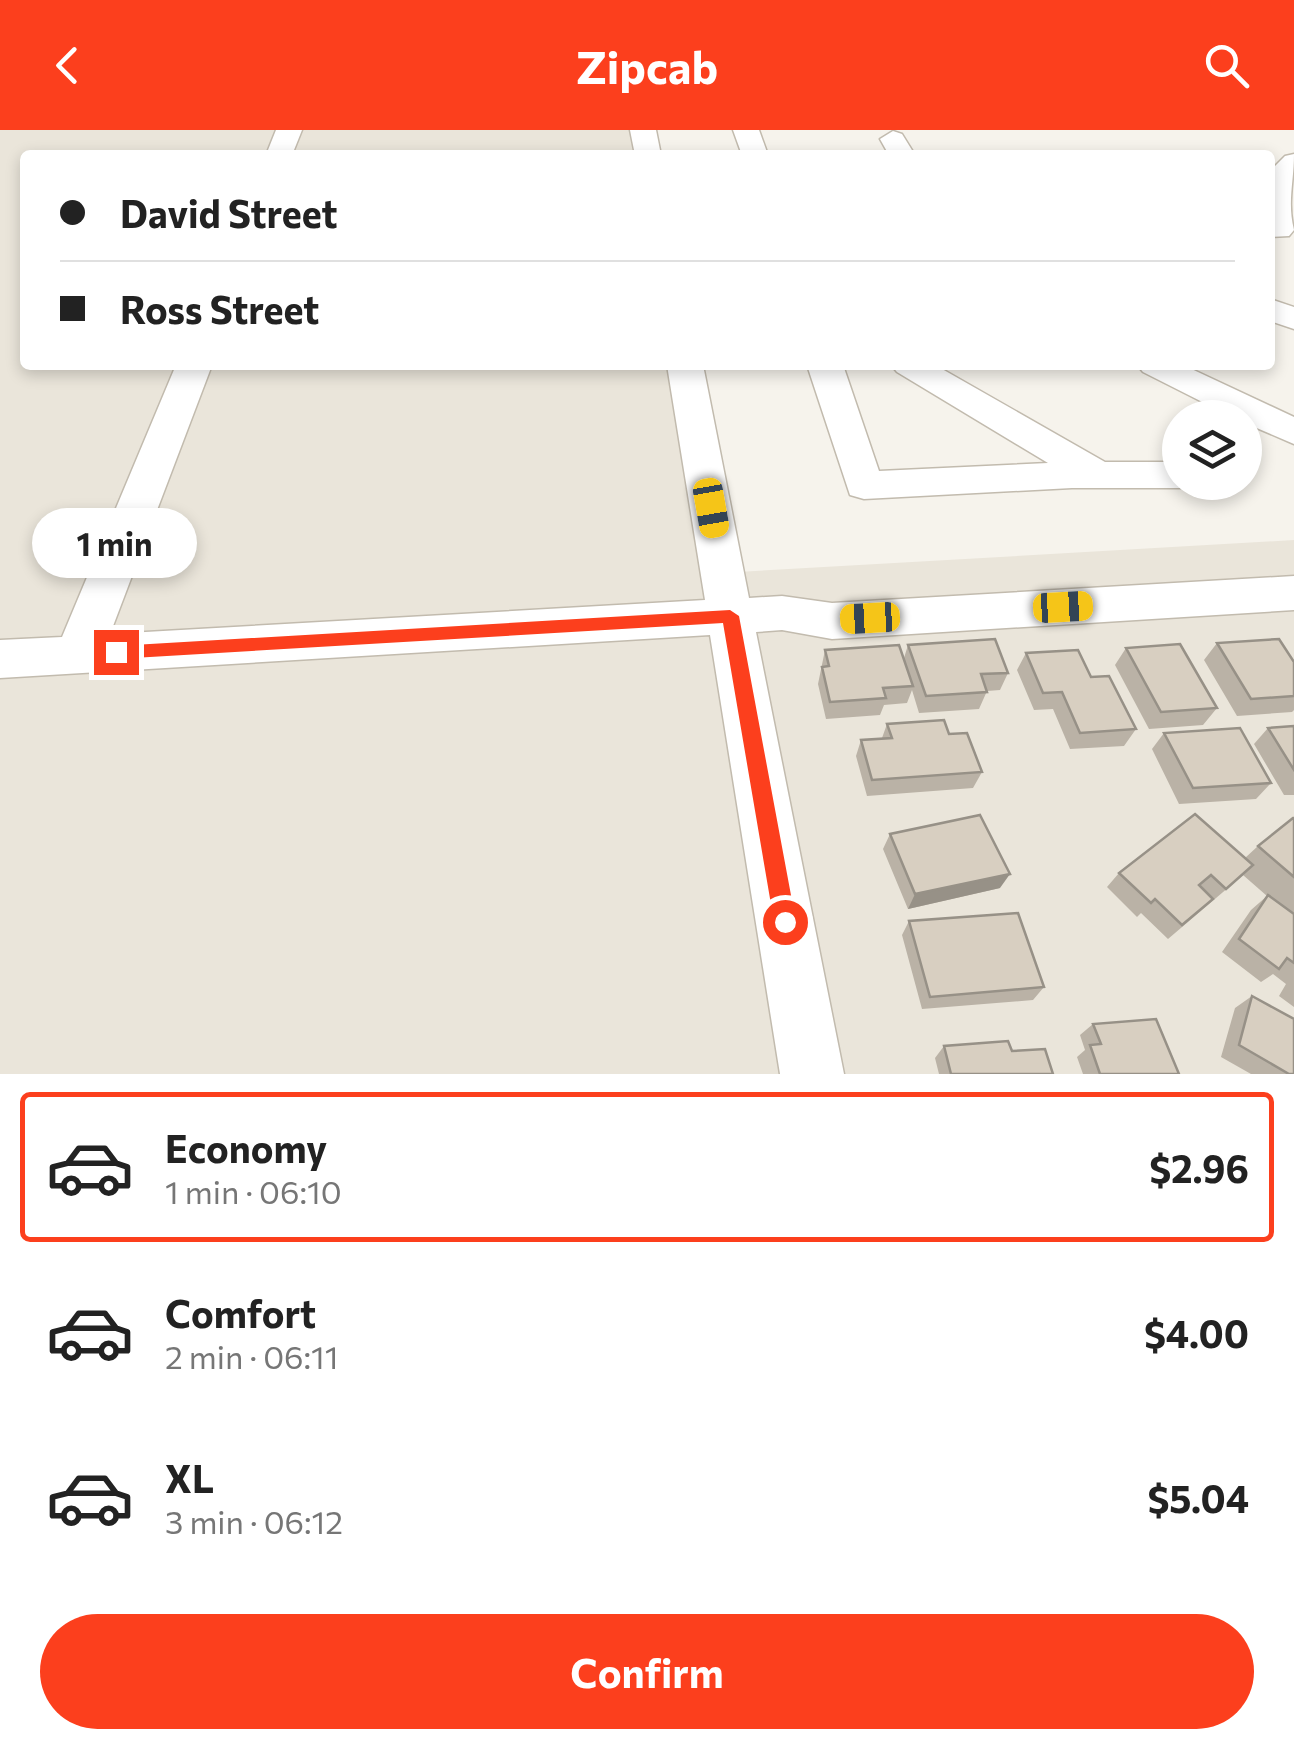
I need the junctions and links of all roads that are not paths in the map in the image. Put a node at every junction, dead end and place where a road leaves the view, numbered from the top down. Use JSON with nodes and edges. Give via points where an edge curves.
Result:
{"nodes":[{"id":1,"x":1294,"y":162,"type":"edge"},
{"id":2,"x":1275,"y":184,"type":"edge"},
{"id":3,"x":1275,"y":199,"type":"edge"},
{"id":4,"x":1281,"y":233,"type":"edge"},
{"id":5,"x":192,"y":370,"type":"edge"},
{"id":6,"x":686,"y":370,"type":"edge"},
{"id":7,"x":827,"y":370,"type":"edge"},
{"id":8,"x":918,"y":370,"type":"edge"},
{"id":9,"x":1165,"y":370,"type":"edge"},
{"id":10,"x":1294,"y":432,"type":"edge"},
{"id":11,"x":1098,"y":475,"type":"junction"},
{"id":12,"x":1162,"y":475,"type":"edge"},
{"id":13,"x":1294,"y":593,"type":"edge"},
{"id":14,"x":730,"y":616,"type":"junction"},
{"id":15,"x":78,"y":655,"type":"junction"},
{"id":16,"x":0,"y":659,"type":"edge"},
{"id":17,"x":812,"y":1074,"type":"edge"}],
"edges":[{"from":1,"to":2,"type":"street"},
{"from":3,"to":4,"type":"street"},
{"from":5,"to":15,"type":"street"},
{"from":6,"to":14,"type":"street"},
{"from":7,"to":11,"type":"street","via":[[864,485]]},
{"from":8,"to":11,"type":"street"},
{"from":9,"to":10,"type":"street"},
{"from":11,"to":12,"type":"street"},
{"from":13,"to":14,"type":"street","via":[[832,620],[782,613]]},
{"from":14,"to":15,"type":"street"},
{"from":14,"to":17,"type":"street"},
{"from":15,"to":16,"type":"street"}]}
